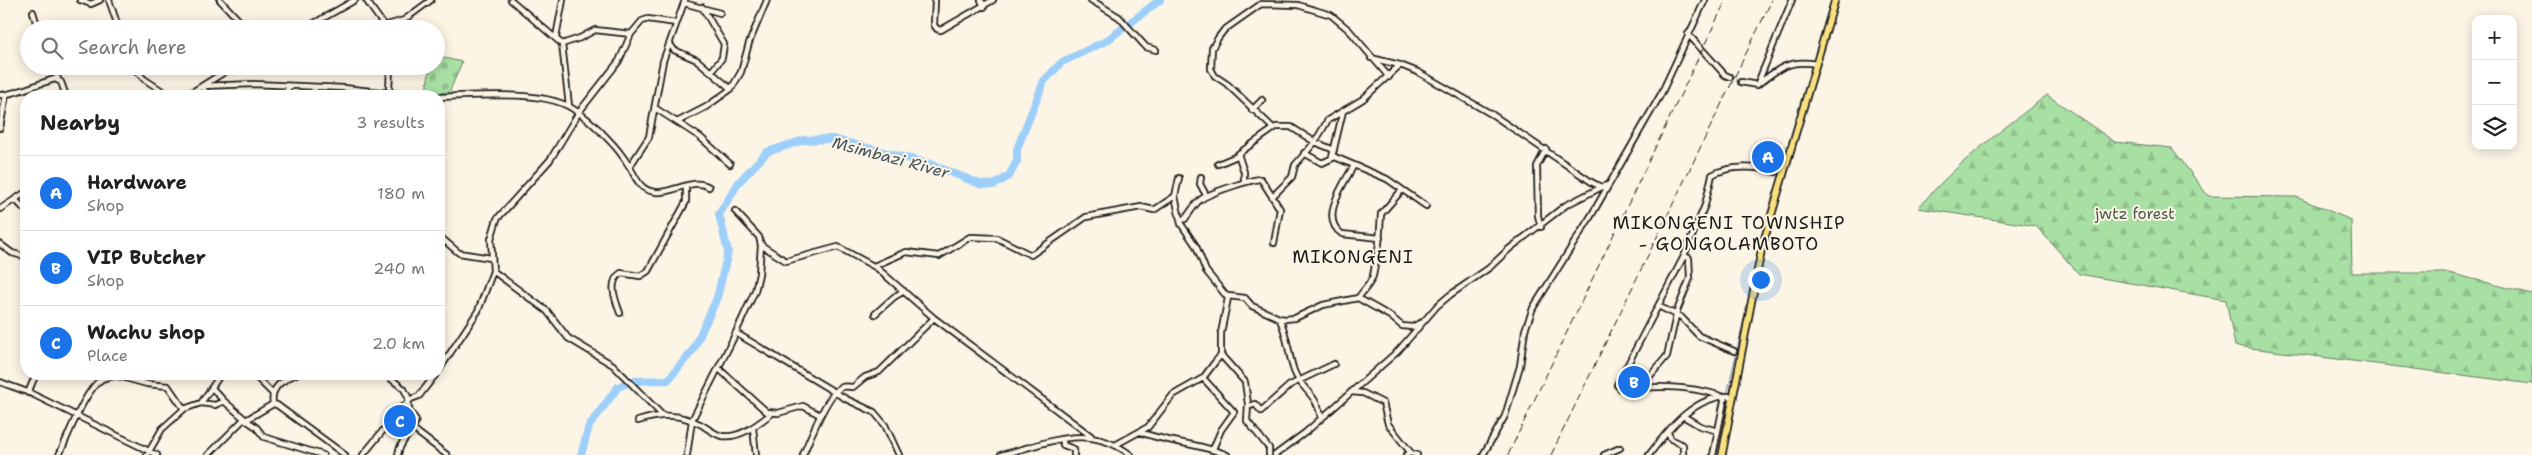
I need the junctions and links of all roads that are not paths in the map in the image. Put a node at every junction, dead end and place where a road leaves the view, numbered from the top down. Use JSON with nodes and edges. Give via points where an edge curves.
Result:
{"nodes":[{"id":1,"x":80,"y":0,"type":"edge"},
{"id":2,"x":100,"y":0,"type":"edge"},
{"id":3,"x":110,"y":0,"type":"edge"},
{"id":4,"x":220,"y":0,"type":"edge"},
{"id":5,"x":355,"y":0,"type":"edge"},
{"id":6,"x":366,"y":0,"type":"edge"},
{"id":7,"x":431,"y":0,"type":"edge"},
{"id":8,"x":511,"y":0,"type":"edge"},
{"id":9,"x":563,"y":0,"type":"edge"},
{"id":10,"x":767,"y":0,"type":"edge"},
{"id":11,"x":934,"y":0,"type":"edge"},
{"id":12,"x":981,"y":0,"type":"edge"},
{"id":13,"x":994,"y":0,"type":"edge"},
{"id":14,"x":1091,"y":0,"type":"edge"},
{"id":15,"x":1705,"y":0,"type":"edge"},
{"id":16,"x":1792,"y":0,"type":"edge"},
{"id":17,"x":1835,"y":0,"type":"edge"},
{"id":18,"x":685,"y":2,"type":"edge"},
{"id":19,"x":702,"y":7,"type":"junction"},
{"id":20,"x":984,"y":7,"type":"junction"},
{"id":21,"x":33,"y":12,"type":"dead end"},
{"id":22,"x":720,"y":13,"type":"dead end"},
{"id":23,"x":35,"y":20,"type":"edge"},
{"id":24,"x":116,"y":20,"type":"edge"},
{"id":25,"x":239,"y":20,"type":"edge"},
{"id":26,"x":320,"y":20,"type":"edge"},
{"id":27,"x":378,"y":20,"type":"edge"},
{"id":28,"x":404,"y":20,"type":"edge"},
{"id":29,"x":676,"y":23,"type":"junction"},
{"id":30,"x":631,"y":34,"type":"junction"},
{"id":31,"x":1688,"y":34,"type":"junction"},
{"id":32,"x":556,"y":37,"type":"junction"},
{"id":33,"x":562,"y":44,"type":"junction"},
{"id":34,"x":670,"y":44,"type":"junction"},
{"id":35,"x":1156,"y":50,"type":"dead end"},
{"id":36,"x":1371,"y":58,"type":"junction"},
{"id":37,"x":1816,"y":64,"type":"junction"},
{"id":38,"x":1400,"y":65,"type":"junction"},
{"id":39,"x":711,"y":72,"type":"junction"},
{"id":40,"x":56,"y":75,"type":"edge"},
{"id":41,"x":140,"y":75,"type":"edge"},
{"id":42,"x":220,"y":75,"type":"edge"},
{"id":43,"x":390,"y":75,"type":"edge"},
{"id":44,"x":1389,"y":77,"type":"junction"},
{"id":45,"x":1730,"y":77,"type":"tunnel mouth"},
{"id":46,"x":58,"y":79,"type":"junction"},
{"id":47,"x":1741,"y":82,"type":"tunnel mouth"},
{"id":48,"x":1757,"y":85,"type":"junction"},
{"id":49,"x":202,"y":86,"type":"junction"},
{"id":50,"x":289,"y":87,"type":"junction"},
{"id":51,"x":315,"y":88,"type":"joint"},
{"id":52,"x":731,"y":89,"type":"junction"},
{"id":53,"x":63,"y":90,"type":"edge"},
{"id":54,"x":161,"y":90,"type":"edge"},
{"id":55,"x":196,"y":90,"type":"edge"},
{"id":56,"x":204,"y":90,"type":"edge"},
{"id":57,"x":287,"y":90,"type":"edge"},
{"id":58,"x":352,"y":90,"type":"edge"},
{"id":59,"x":389,"y":90,"type":"edge"},
{"id":60,"x":0,"y":95,"type":"edge"},
{"id":61,"x":6,"y":95,"type":"junction"},
{"id":62,"x":445,"y":97,"type":"edge"},
{"id":63,"x":1262,"y":100,"type":"dead end"},
{"id":64,"x":569,"y":106,"type":"junction"},
{"id":65,"x":655,"y":108,"type":"junction"},
{"id":66,"x":1252,"y":110,"type":"junction"},
{"id":67,"x":579,"y":112,"type":"junction"},
{"id":68,"x":1343,"y":112,"type":"junction"},
{"id":69,"x":677,"y":122,"type":"junction"},
{"id":70,"x":0,"y":128,"type":"edge"},
{"id":71,"x":1273,"y":128,"type":"junction"},
{"id":72,"x":1315,"y":142,"type":"junction"},
{"id":73,"x":1546,"y":149,"type":"junction"},
{"id":74,"x":1334,"y":150,"type":"junction"},
{"id":75,"x":1304,"y":153,"type":"junction"},
{"id":76,"x":1238,"y":156,"type":"junction"},
{"id":77,"x":1332,"y":157,"type":"junction"},
{"id":78,"x":730,"y":164,"type":"dead end"},
{"id":79,"x":1218,"y":164,"type":"dead end"},
{"id":80,"x":1354,"y":165,"type":"junction"},
{"id":81,"x":630,"y":166,"type":"junction"},
{"id":82,"x":1776,"y":172,"type":"dead end"},
{"id":83,"x":1200,"y":176,"type":"dead end"},
{"id":84,"x":1179,"y":178,"type":"dead end"},
{"id":85,"x":1244,"y":182,"type":"junction"},
{"id":86,"x":1608,"y":185,"type":"junction"},
{"id":87,"x":686,"y":186,"type":"junction"},
{"id":88,"x":709,"y":187,"type":"dead end"},
{"id":89,"x":1602,"y":187,"type":"junction"},
{"id":90,"x":1402,"y":190,"type":"junction"},
{"id":91,"x":1206,"y":195,"type":"junction"},
{"id":92,"x":20,"y":196,"type":"edge"},
{"id":93,"x":1174,"y":196,"type":"junction"},
{"id":94,"x":1273,"y":196,"type":"junction"},
{"id":95,"x":15,"y":199,"type":"junction"},
{"id":96,"x":20,"y":204,"type":"edge"},
{"id":97,"x":1,"y":206,"type":"edge"},
{"id":98,"x":1426,"y":206,"type":"dead end"},
{"id":99,"x":735,"y":211,"type":"dead end"},
{"id":100,"x":1180,"y":220,"type":"junction"},
{"id":101,"x":1541,"y":227,"type":"junction"},
{"id":102,"x":1380,"y":238,"type":"junction"},
{"id":103,"x":445,"y":241,"type":"edge"},
{"id":104,"x":0,"y":244,"type":"edge"},
{"id":105,"x":1274,"y":244,"type":"dead end"},
{"id":106,"x":761,"y":245,"type":"junction"},
{"id":107,"x":20,"y":255,"type":"edge"},
{"id":108,"x":1684,"y":256,"type":"junction"},
{"id":109,"x":491,"y":258,"type":"junction"},
{"id":110,"x":874,"y":266,"type":"junction"},
{"id":111,"x":493,"y":271,"type":"junction"},
{"id":112,"x":904,"y":292,"type":"junction"},
{"id":113,"x":1228,"y":296,"type":"junction"},
{"id":114,"x":1358,"y":298,"type":"junction"},
{"id":115,"x":1658,"y":306,"type":"junction"},
{"id":116,"x":620,"y":314,"type":"dead end"},
{"id":117,"x":875,"y":314,"type":"dead end"},
{"id":118,"x":1677,"y":315,"type":"junction"},
{"id":119,"x":934,"y":318,"type":"junction"},
{"id":120,"x":1279,"y":318,"type":"junction"},
{"id":121,"x":1425,"y":320,"type":"junction"},
{"id":122,"x":736,"y":332,"type":"junction"},
{"id":123,"x":1734,"y":351,"type":"dead end"},
{"id":124,"x":1220,"y":355,"type":"junction"},
{"id":125,"x":445,"y":361,"type":"edge"},
{"id":126,"x":1334,"y":364,"type":"dead end"},
{"id":127,"x":1626,"y":367,"type":"junction"},
{"id":128,"x":718,"y":368,"type":"junction"},
{"id":129,"x":1203,"y":378,"type":"junction"},
{"id":130,"x":33,"y":380,"type":"edge"},
{"id":131,"x":100,"y":380,"type":"edge"},
{"id":132,"x":132,"y":380,"type":"edge"},
{"id":133,"x":217,"y":380,"type":"edge"},
{"id":134,"x":259,"y":380,"type":"edge"},
{"id":135,"x":285,"y":380,"type":"edge"},
{"id":136,"x":394,"y":380,"type":"edge"},
{"id":137,"x":431,"y":380,"type":"edge"},
{"id":138,"x":0,"y":382,"type":"edge"},
{"id":139,"x":1300,"y":382,"type":"junction"},
{"id":140,"x":1644,"y":385,"type":"junction"},
{"id":141,"x":212,"y":388,"type":"junction"},
{"id":142,"x":1350,"y":392,"type":"junction"},
{"id":143,"x":28,"y":393,"type":"junction"},
{"id":144,"x":272,"y":393,"type":"junction"},
{"id":145,"x":835,"y":393,"type":"junction"},
{"id":146,"x":1718,"y":395,"type":"junction"},
{"id":147,"x":1725,"y":396,"type":"junction"},
{"id":148,"x":1733,"y":396,"type":"junction"},
{"id":149,"x":224,"y":401,"type":"junction"},
{"id":150,"x":408,"y":402,"type":"junction"},
{"id":151,"x":201,"y":403,"type":"junction"},
{"id":152,"x":273,"y":404,"type":"junction"},
{"id":153,"x":1248,"y":407,"type":"junction"},
{"id":154,"x":184,"y":410,"type":"junction"},
{"id":155,"x":771,"y":414,"type":"junction"},
{"id":156,"x":662,"y":415,"type":"junction"},
{"id":157,"x":820,"y":415,"type":"junction"},
{"id":158,"x":1683,"y":416,"type":"junction"},
{"id":159,"x":76,"y":417,"type":"junction"},
{"id":160,"x":1321,"y":418,"type":"junction"},
{"id":161,"x":245,"y":420,"type":"junction"},
{"id":162,"x":692,"y":420,"type":"junction"},
{"id":163,"x":638,"y":421,"type":"dead end"},
{"id":164,"x":752,"y":428,"type":"junction"},
{"id":165,"x":413,"y":429,"type":"junction"},
{"id":166,"x":1718,"y":431,"type":"junction"},
{"id":167,"x":1140,"y":432,"type":"junction"},
{"id":168,"x":1668,"y":433,"type":"junction"},
{"id":169,"x":1090,"y":436,"type":"junction"},
{"id":170,"x":1063,"y":439,"type":"junction"},
{"id":171,"x":1117,"y":444,"type":"junction"},
{"id":172,"x":1620,"y":448,"type":"dead end"},
{"id":173,"x":1212,"y":449,"type":"junction"},
{"id":174,"x":147,"y":453,"type":"edge"},
{"id":175,"x":1409,"y":454,"type":"edge"},
{"id":176,"x":59,"y":455,"type":"edge"},
{"id":177,"x":157,"y":455,"type":"edge"},
{"id":178,"x":208,"y":455,"type":"edge"},
{"id":179,"x":323,"y":455,"type":"edge"},
{"id":180,"x":345,"y":455,"type":"edge"},
{"id":181,"x":363,"y":455,"type":"edge"},
{"id":182,"x":398,"y":455,"type":"edge"},
{"id":183,"x":447,"y":455,"type":"edge"},
{"id":184,"x":687,"y":455,"type":"edge"},
{"id":185,"x":756,"y":455,"type":"edge"},
{"id":186,"x":803,"y":455,"type":"edge"},
{"id":187,"x":899,"y":455,"type":"edge"},
{"id":188,"x":1001,"y":455,"type":"edge"},
{"id":189,"x":1074,"y":455,"type":"edge"},
{"id":190,"x":1131,"y":455,"type":"edge"},
{"id":191,"x":1227,"y":455,"type":"edge"},
{"id":192,"x":1269,"y":455,"type":"edge"},
{"id":193,"x":1275,"y":455,"type":"edge"},
{"id":194,"x":1417,"y":455,"type":"edge"},
{"id":195,"x":1483,"y":455,"type":"edge"},
{"id":196,"x":1604,"y":455,"type":"edge"},
{"id":197,"x":1649,"y":455,"type":"edge"},
{"id":198,"x":1683,"y":455,"type":"edge"},
{"id":199,"x":1713,"y":455,"type":"edge"},
{"id":200,"x":1722,"y":455,"type":"edge"}],
"edges":[{"from":1,"to":2,"type":"street","via":[[91,4]]},
{"from":3,"to":24,"type":"street"},
{"from":4,"to":25,"type":"street"},
{"from":5,"to":26,"type":"street"},
{"from":6,"to":27,"type":"street"},
{"from":7,"to":28,"type":"street"},
{"from":8,"to":32,"type":"street"},
{"from":9,"to":32,"type":"street"},
{"from":10,"to":52,"type":"street","via":[[741,72]]},
{"from":11,"to":20,"type":"street","via":[[934,25],[938,30],[948,28]]},
{"from":12,"to":20,"type":"street"},
{"from":13,"to":20,"type":"street"},
{"from":14,"to":35,"type":"street","via":[[1119,17],[1146,47]]},
{"from":15,"to":31,"type":"street"},
{"from":16,"to":48,"type":"street"},
{"from":17,"to":37,"type":"main road"},
{"from":18,"to":19,"type":"street"},
{"from":18,"to":29,"type":"street"},
{"from":19,"to":22,"type":"street"},
{"from":19,"to":39,"type":"street","via":[[724,44],[722,58]]},
{"from":21,"to":23,"type":"street"},
{"from":29,"to":30,"type":"street","via":[[648,19]]},
{"from":29,"to":34,"type":"street"},
{"from":30,"to":33,"type":"street","via":[[595,30]]},
{"from":30,"to":67,"type":"street","via":[[619,61]]},
{"from":31,"to":45,"type":"street"},
{"from":31,"to":86,"type":"street","via":[[1661,94]]},
{"from":32,"to":33,"type":"street"},
{"from":33,"to":64,"type":"street"},
{"from":34,"to":39,"type":"street","via":[[674,50],[691,57]]},
{"from":34,"to":65,"type":"street","via":[[663,61]]},
{"from":36,"to":38,"type":"street"},
{"from":36,"to":44,"type":"street"},
{"from":36,"to":66,"type":"street","via":[[1342,23],[1327,13],[1298,5],[1262,4],[1224,30],[1212,48],[1211,69],[1215,76]]},
{"from":37,"to":48,"type":"street","via":[[1804,62],[1781,66]]},
{"from":37,"to":148,"type":"main road","via":[[1762,247]]},
{"from":38,"to":44,"type":"street"},
{"from":38,"to":73,"type":"street","via":[[1438,82]]},
{"from":39,"to":52,"type":"street"},
{"from":40,"to":46,"type":"street"},
{"from":41,"to":54,"type":"street"},
{"from":42,"to":49,"type":"street"},
{"from":43,"to":59,"type":"street"},
{"from":44,"to":68,"type":"street"},
{"from":46,"to":53,"type":"street"},
{"from":46,"to":61,"type":"street"},
{"from":47,"to":48,"type":"street"},
{"from":49,"to":50,"type":"street","via":[[248,84]]},
{"from":49,"to":55,"type":"street"},
{"from":49,"to":56,"type":"street"},
{"from":50,"to":51,"type":"street"},
{"from":50,"to":57,"type":"street"},
{"from":51,"to":58,"type":"street"},
{"from":52,"to":69,"type":"street","via":[[706,108]]},
{"from":60,"to":61,"type":"street"},
{"from":61,"to":70,"type":"street"},
{"from":62,"to":64,"type":"street","via":[[500,95],[545,99]]},
{"from":63,"to":66,"type":"street"},
{"from":64,"to":67,"type":"street"},
{"from":65,"to":69,"type":"street"},
{"from":65,"to":81,"type":"street","via":[[649,137]]},
{"from":66,"to":71,"type":"street"},
{"from":67,"to":81,"type":"street","via":[[606,136]]},
{"from":67,"to":109,"type":"street","via":[[550,160],[497,219],[491,239]]},
{"from":68,"to":72,"type":"street","via":[[1328,120]]},
{"from":68,"to":74,"type":"street"},
{"from":69,"to":78,"type":"street","via":[[718,151]]},
{"from":71,"to":72,"type":"street","via":[[1291,127]]},
{"from":71,"to":76,"type":"street"},
{"from":72,"to":74,"type":"street"},
{"from":72,"to":75,"type":"street"},
{"from":73,"to":89,"type":"street"},
{"from":73,"to":101,"type":"street","via":[[1537,166]]},
{"from":74,"to":77,"type":"street"},
{"from":75,"to":77,"type":"street","via":[[1322,163]]},
{"from":75,"to":94,"type":"street","via":[[1295,164],[1292,177]]},
{"from":76,"to":79,"type":"street"},
{"from":76,"to":85,"type":"street"},
{"from":77,"to":80,"type":"street"},
{"from":80,"to":90,"type":"street","via":[[1387,179]]},
{"from":80,"to":102,"type":"street","via":[[1334,205],[1334,224],[1342,234]]},
{"from":81,"to":87,"type":"street","via":[[638,183],[651,191]]},
{"from":82,"to":108,"type":"street","via":[[1756,168],[1720,171],[1712,175],[1705,205]]},
{"from":83,"to":91,"type":"street"},
{"from":84,"to":93,"type":"street"},
{"from":85,"to":91,"type":"street"},
{"from":85,"to":94,"type":"street","via":[[1261,179]]},
{"from":86,"to":89,"type":"street"},
{"from":86,"to":195,"type":"street","via":[[1533,308],[1505,416]]},
{"from":87,"to":88,"type":"street","via":[[695,183]]},
{"from":87,"to":116,"type":"street","via":[[686,202],[648,271],[640,276],[621,273],[616,278],[613,286]]},
{"from":89,"to":101,"type":"street","via":[[1566,205]]},
{"from":90,"to":98,"type":"street"},
{"from":90,"to":102,"type":"street","via":[[1381,214]]},
{"from":91,"to":100,"type":"street","via":[[1185,219]]},
{"from":92,"to":95,"type":"street"},
{"from":93,"to":100,"type":"street"},
{"from":93,"to":110,"type":"street","via":[[1154,210],[1140,206],[1086,216],[1031,255],[997,238],[970,237],[939,256],[906,252]]},
{"from":94,"to":105,"type":"street","via":[[1280,209]]},
{"from":95,"to":96,"type":"street"},
{"from":95,"to":97,"type":"street"},
{"from":99,"to":106,"type":"street","via":[[759,237]]},
{"from":100,"to":113,"type":"street","via":[[1206,271]]},
{"from":101,"to":121,"type":"street","via":[[1450,295]]},
{"from":102,"to":114,"type":"street","via":[[1370,284]]},
{"from":103,"to":109,"type":"street","via":[[459,253]]},
{"from":104,"to":107,"type":"street"},
{"from":106,"to":110,"type":"street","via":[[786,262],[838,247]]},
{"from":106,"to":122,"type":"street","via":[[755,291]]},
{"from":108,"to":115,"type":"street"},
{"from":108,"to":118,"type":"street","via":[[1689,258],[1692,274]]},
{"from":109,"to":111,"type":"street"},
{"from":110,"to":112,"type":"street"},
{"from":111,"to":125,"type":"street","via":[[478,311]]},
{"from":111,"to":156,"type":"street","via":[[547,311],[568,338],[613,365]]},
{"from":112,"to":117,"type":"street"},
{"from":112,"to":119,"type":"street"},
{"from":113,"to":120,"type":"street","via":[[1245,298],[1252,306]]},
{"from":113,"to":124,"type":"street"},
{"from":114,"to":120,"type":"street","via":[[1323,306],[1294,318]]},
{"from":114,"to":121,"type":"street","via":[[1406,328]]},
{"from":115,"to":118,"type":"street"},
{"from":115,"to":127,"type":"street"},
{"from":118,"to":123,"type":"street","via":[[1700,336]]},
{"from":118,"to":140,"type":"street","via":[[1666,356]]},
{"from":119,"to":145,"type":"street","via":[[879,372],[865,377],[857,386],[841,387]]},
{"from":119,"to":169,"type":"street"},
{"from":120,"to":139,"type":"street"},
{"from":121,"to":142,"type":"street","via":[[1404,345]]},
{"from":122,"to":128,"type":"street"},
{"from":122,"to":145,"type":"street"},
{"from":124,"to":129,"type":"street"},
{"from":124,"to":153,"type":"street","via":[[1245,382]]},
{"from":126,"to":139,"type":"street"},
{"from":127,"to":140,"type":"street"},
{"from":127,"to":140,"type":"street","via":[[1617,387]]},
{"from":128,"to":155,"type":"street"},
{"from":128,"to":162,"type":"street"},
{"from":129,"to":167,"type":"street","via":[[1173,396],[1152,423]]},
{"from":129,"to":173,"type":"street","via":[[1234,413]]},
{"from":130,"to":143,"type":"street"},
{"from":131,"to":159,"type":"street"},
{"from":132,"to":154,"type":"street","via":[[168,386]]},
{"from":133,"to":141,"type":"street"},
{"from":134,"to":144,"type":"street"},
{"from":135,"to":144,"type":"street"},
{"from":136,"to":150,"type":"street","via":[[408,395]]},
{"from":137,"to":150,"type":"street","via":[[419,396]]},
{"from":138,"to":143,"type":"street"},
{"from":139,"to":153,"type":"street","via":[[1284,389],[1261,411],[1255,404]]},
{"from":139,"to":160,"type":"street","via":[[1313,395]]},
{"from":140,"to":146,"type":"street","via":[[1687,388]]},
{"from":141,"to":149,"type":"street"},
{"from":141,"to":151,"type":"street"},
{"from":142,"to":160,"type":"street"},
{"from":142,"to":175,"type":"street","via":[[1364,393],[1383,403],[1386,422]]},
{"from":143,"to":159,"type":"street"},
{"from":144,"to":152,"type":"street"},
{"from":145,"to":157,"type":"street"},
{"from":145,"to":187,"type":"street","via":[[877,415]]},
{"from":146,"to":147,"type":"street"},
{"from":146,"to":158,"type":"street"},
{"from":147,"to":148,"type":"street"},
{"from":147,"to":166,"type":"street"},
{"from":148,"to":200,"type":"main road"},
{"from":149,"to":151,"type":"street","via":[[215,405]]},
{"from":149,"to":161,"type":"street"},
{"from":150,"to":165,"type":"street","via":[[410,415],[416,420]]},
{"from":150,"to":181,"type":"street"},
{"from":151,"to":154,"type":"street"},
{"from":152,"to":161,"type":"street"},
{"from":152,"to":180,"type":"street"},
{"from":153,"to":192,"type":"street","via":[[1247,421],[1269,448]]},
{"from":154,"to":174,"type":"street","via":[[162,429]]},
{"from":155,"to":157,"type":"street","via":[[803,406]]},
{"from":155,"to":164,"type":"street"},
{"from":156,"to":162,"type":"street"},
{"from":156,"to":163,"type":"street"},
{"from":157,"to":186,"type":"street"},
{"from":158,"to":166,"type":"street"},
{"from":158,"to":168,"type":"street"},
{"from":159,"to":174,"type":"street","via":[[129,440]]},
{"from":159,"to":176,"type":"street"},
{"from":160,"to":193,"type":"street"},
{"from":161,"to":178,"type":"street"},
{"from":161,"to":179,"type":"street","via":[[264,437]]},
{"from":162,"to":164,"type":"street","via":[[722,436]]},
{"from":162,"to":184,"type":"street"},
{"from":164,"to":185,"type":"street"},
{"from":165,"to":182,"type":"street","via":[[399,446]]},
{"from":165,"to":183,"type":"street"},
{"from":166,"to":199,"type":"street"},
{"from":167,"to":171,"type":"street"},
{"from":167,"to":173,"type":"street","via":[[1157,439]]},
{"from":168,"to":197,"type":"street"},
{"from":168,"to":198,"type":"street","via":[[1671,439],[1683,445]]},
{"from":169,"to":170,"type":"street"},
{"from":169,"to":171,"type":"street"},
{"from":170,"to":188,"type":"street"},
{"from":170,"to":189,"type":"street","via":[[1064,444],[1074,449]]},
{"from":171,"to":190,"type":"street"},
{"from":172,"to":196,"type":"street"},
{"from":173,"to":191,"type":"street"},
{"from":174,"to":177,"type":"street"},
{"from":175,"to":194,"type":"street"}]}
